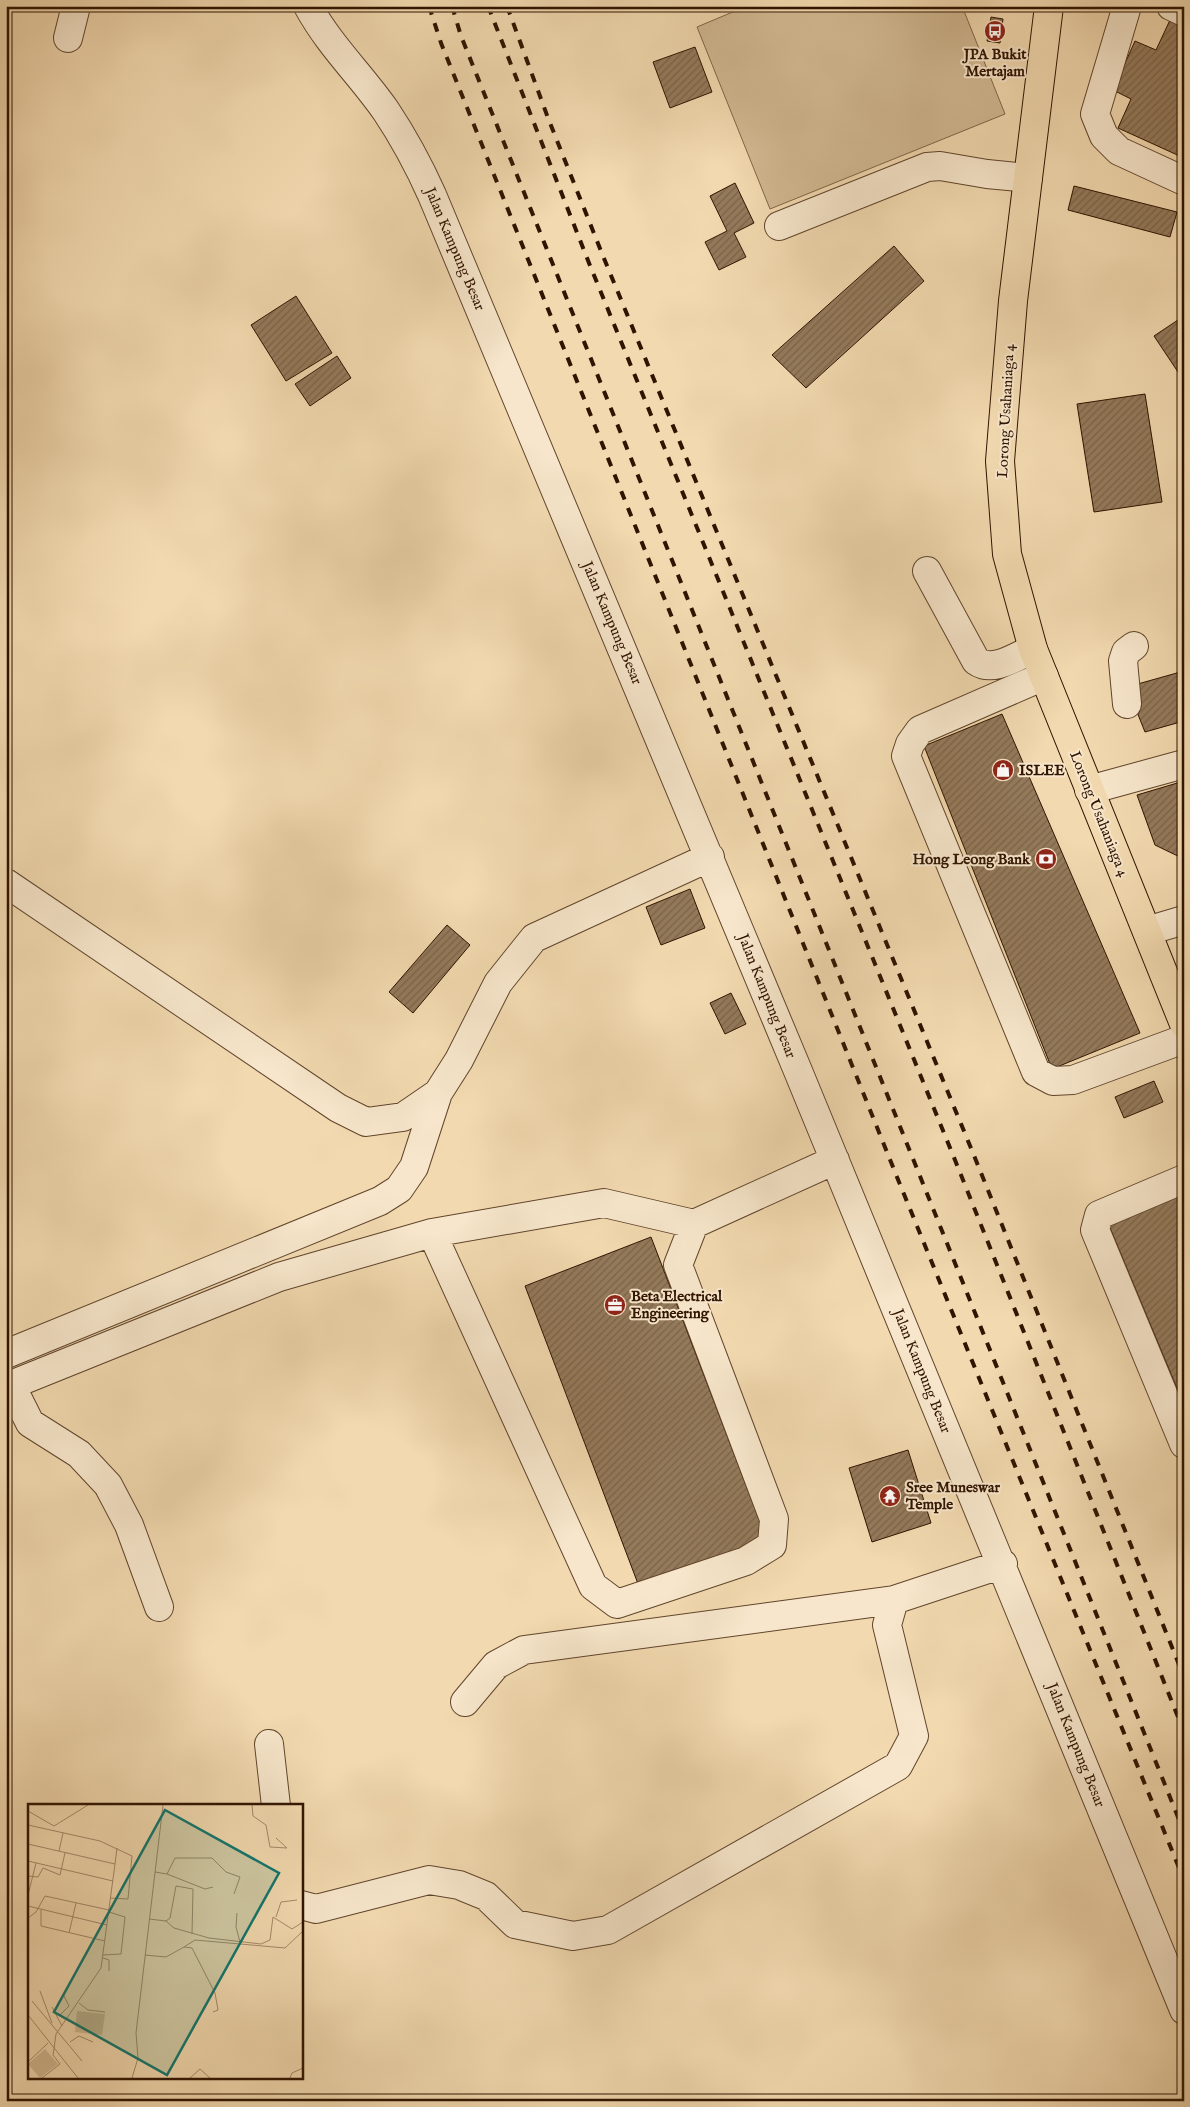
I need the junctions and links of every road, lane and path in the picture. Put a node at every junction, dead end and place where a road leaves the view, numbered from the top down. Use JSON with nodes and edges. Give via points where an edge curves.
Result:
{"nodes":[{"id":1,"x":76,"y":6,"type":"edge"},
{"id":2,"x":308,"y":6,"type":"edge"},
{"id":3,"x":1049,"y":6,"type":"edge"},
{"id":4,"x":1127,"y":6,"type":"edge"},
{"id":5,"x":1171,"y":6,"type":"edge"},
{"id":6,"x":1184,"y":12,"type":"edge"},
{"id":7,"x":68,"y":38,"type":"dead end"},
{"id":8,"x":1028,"y":178,"type":"junction"},
{"id":9,"x":1184,"y":181,"type":"edge"},
{"id":10,"x":779,"y":226,"type":"dead end"},
{"id":11,"x":926,"y":571,"type":"dead end"},
{"id":12,"x":1134,"y":646,"type":"dead end"},
{"id":13,"x":1033,"y":649,"type":"junction"},
{"id":14,"x":1044,"y":676,"type":"junction"},
{"id":15,"x":1126,"y":704,"type":"dead end"},
{"id":16,"x":1184,"y":764,"type":"edge"},
{"id":17,"x":1090,"y":790,"type":"junction"},
{"id":18,"x":710,"y":857,"type":"junction"},
{"id":19,"x":6,"y":883,"type":"edge"},
{"id":20,"x":1184,"y":920,"type":"edge"},
{"id":21,"x":1147,"y":931,"type":"junction"},
{"id":22,"x":1184,"y":1024,"type":"edge"},
{"id":23,"x":1184,"y":1039,"type":"edge"},
{"id":24,"x":438,"y":1093,"type":"junction"},
{"id":25,"x":835,"y":1160,"type":"junction"},
{"id":26,"x":1184,"y":1179,"type":"edge"},
{"id":27,"x":694,"y":1224,"type":"junction"},
{"id":28,"x":432,"y":1234,"type":"junction"},
{"id":29,"x":6,"y":1354,"type":"edge"},
{"id":30,"x":8,"y":1386,"type":"edge"},
{"id":31,"x":1184,"y":1444,"type":"edge"},
{"id":32,"x":1002,"y":1564,"type":"junction"},
{"id":33,"x":894,"y":1600,"type":"junction"},
{"id":34,"x":159,"y":1607,"type":"dead end"},
{"id":35,"x":465,"y":1702,"type":"dead end"},
{"id":36,"x":269,"y":1744,"type":"dead end"},
{"id":37,"x":276,"y":1804,"type":"edge"},
{"id":38,"x":302,"y":1905,"type":"edge"},
{"id":39,"x":1184,"y":2010,"type":"edge"}],
"edges":[{"from":1,"to":7,"type":"street"},
{"from":2,"to":18,"type":"street","name":"Jalan Kampung Besar","via":[[321,30],[385,110],[413,153]]},
{"from":3,"to":8,"type":"main road","name":"Lorong Usahaniaga 4"},
{"from":4,"to":9,"type":"street","via":[[1096,114],[1104,136],[1119,151]]},
{"from":5,"to":6,"type":"street"},
{"from":8,"to":10,"type":"street","via":[[927,167]]},
{"from":8,"to":13,"type":"main road","name":"Lorong Usahaniaga 4","via":[[1013,301],[1000,461],[1007,554]]},
{"from":11,"to":13,"type":"street","via":[[976,661],[983,666],[993,666]]},
{"from":12,"to":15,"type":"street","via":[[1126,652],[1123,660]]},
{"from":13,"to":14,"type":"main road","name":"Lorong Usahaniaga 4"},
{"from":14,"to":17,"type":"main road","name":"Lorong Usahaniaga 4"},
{"from":14,"to":23,"type":"street","via":[[920,730],[906,756],[1036,1072],[1053,1081],[1073,1080]]},
{"from":16,"to":17,"type":"street"},
{"from":17,"to":21,"type":"main road","name":"Lorong Usahaniaga 4"},
{"from":18,"to":24,"type":"street","via":[[534,938],[498,983],[459,1060]]},
{"from":18,"to":25,"type":"street","name":"Jalan Kampung Besar"},
{"from":19,"to":24,"type":"street","via":[[338,1108],[366,1122],[403,1117]]},
{"from":20,"to":21,"type":"street"},
{"from":21,"to":22,"type":"main road","name":"Lorong Usahaniaga 4"},
{"from":24,"to":29,"type":"street","via":[[414,1166],[399,1189],[380,1201]]},
{"from":25,"to":27,"type":"street"},
{"from":25,"to":32,"type":"street","name":"Jalan Kampung Besar"},
{"from":26,"to":31,"type":"street","via":[[1099,1215],[1095,1230]]},
{"from":27,"to":28,"type":"street","via":[[604,1203]]},
{"from":27,"to":28,"type":"street","via":[[678,1264],[774,1519],[772,1545],[746,1561],[617,1604],[593,1586]]},
{"from":28,"to":30,"type":"street","via":[[279,1277]]},
{"from":30,"to":34,"type":"street","via":[[30,1423],[79,1454],[108,1486],[129,1525]]},
{"from":32,"to":33,"type":"street"},
{"from":32,"to":39,"type":"street","name":"Jalan Kampung Besar"},
{"from":33,"to":35,"type":"street","via":[[524,1650],[496,1665]]},
{"from":33,"to":38,"type":"street","via":[[887,1625],[914,1736],[898,1766],[608,1930],[573,1936],[515,1924],[486,1896],[459,1885],[429,1880],[316,1909]]},
{"from":36,"to":37,"type":"street"}]}
